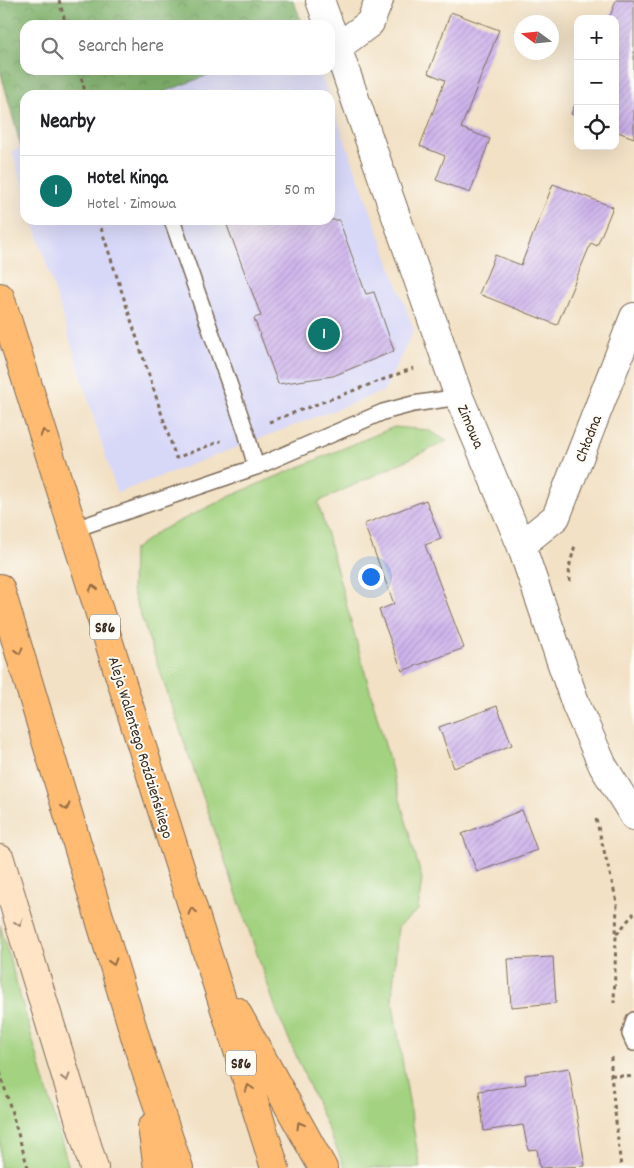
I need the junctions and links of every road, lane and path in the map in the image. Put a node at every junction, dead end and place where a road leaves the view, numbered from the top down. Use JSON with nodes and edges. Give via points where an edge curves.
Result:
{"nodes":[{"id":1,"x":60,"y":0,"type":"edge"},
{"id":2,"x":320,"y":0,"type":"edge"},
{"id":3,"x":379,"y":0,"type":"edge"},
{"id":4,"x":65,"y":20,"type":"edge"},
{"id":5,"x":327,"y":20,"type":"edge"},
{"id":6,"x":335,"y":32,"type":"edge"},
{"id":7,"x":335,"y":42,"type":"edge"},
{"id":8,"x":80,"y":75,"type":"edge"},
{"id":9,"x":85,"y":90,"type":"edge"},
{"id":10,"x":174,"y":225,"type":"edge"},
{"id":11,"x":0,"y":297,"type":"edge"},
{"id":12,"x":634,"y":317,"type":"edge"},
{"id":13,"x":459,"y":397,"type":"junction"},
{"id":14,"x":256,"y":467,"type":"junction"},
{"id":15,"x":75,"y":529,"type":"junction"},
{"id":16,"x":576,"y":538,"type":"dead end"},
{"id":17,"x":521,"y":545,"type":"junction"},
{"id":18,"x":0,"y":588,"type":"edge"},
{"id":19,"x":571,"y":588,"type":"dead end"},
{"id":20,"x":634,"y":816,"type":"edge"},
{"id":21,"x":0,"y":859,"type":"edge"},
{"id":22,"x":634,"y":913,"type":"edge"},
{"id":23,"x":617,"y":934,"type":"dead end"},
{"id":24,"x":206,"y":958,"type":"junction"},
{"id":25,"x":634,"y":1020,"type":"edge"},
{"id":26,"x":634,"y":1043,"type":"edge"},
{"id":27,"x":142,"y":1059,"type":"junction"},
{"id":28,"x":0,"y":1072,"type":"edge"},
{"id":29,"x":634,"y":1078,"type":"edge"},
{"id":30,"x":28,"y":1168,"type":"edge"},
{"id":31,"x":94,"y":1168,"type":"edge"},
{"id":32,"x":158,"y":1168,"type":"edge"},
{"id":33,"x":179,"y":1168,"type":"edge"},
{"id":34,"x":275,"y":1168,"type":"edge"},
{"id":35,"x":323,"y":1168,"type":"edge"},
{"id":36,"x":621,"y":1168,"type":"edge"}],
"edges":[{"from":1,"to":4,"type":"path"},
{"from":2,"to":5,"type":"street","name":"Zimowa"},
{"from":3,"to":6,"type":"street","via":[[370,23]]},
{"from":7,"to":13,"type":"street","name":"Zimowa"},
{"from":8,"to":9,"type":"path"},
{"from":10,"to":14,"type":"lane"},
{"from":15,"to":11,"type":"highway","name":"Aleja Walentego Roździeńskiego","number":"S86","one_way":true},
{"from":12,"to":17,"type":"street","name":"Chłodna","via":[[556,517]]},
{"from":13,"to":14,"type":"lane","via":[[383,412]]},
{"from":13,"to":17,"type":"street","name":"Zimowa"},
{"from":14,"to":15,"type":"lane"},
{"from":24,"to":15,"type":"highway","name":"Aleja Walentego Roździeńskiego","number":"S86","one_way":true},
{"from":16,"to":19,"type":"path","via":[[569,568]]},
{"from":17,"to":20,"type":"street","name":"Zimowa","via":[[576,705],[603,766]]},
{"from":18,"to":27,"type":"highway","one_way":true},
{"from":21,"to":31,"type":"street","one_way":true},
{"from":22,"to":23,"type":"path"},
{"from":34,"to":24,"type":"highway","name":"Aleja Walentego Roździeńskiego","number":"S86","one_way":true},
{"from":35,"to":24,"type":"highway","one_way":true},
{"from":25,"to":26,"type":"lane","via":[[630,1034]]},
{"from":27,"to":32,"type":"highway"},
{"from":27,"to":33,"type":"highway"},
{"from":28,"to":30,"type":"path"},
{"from":29,"to":36,"type":"path","via":[[610,1075]]}]}
